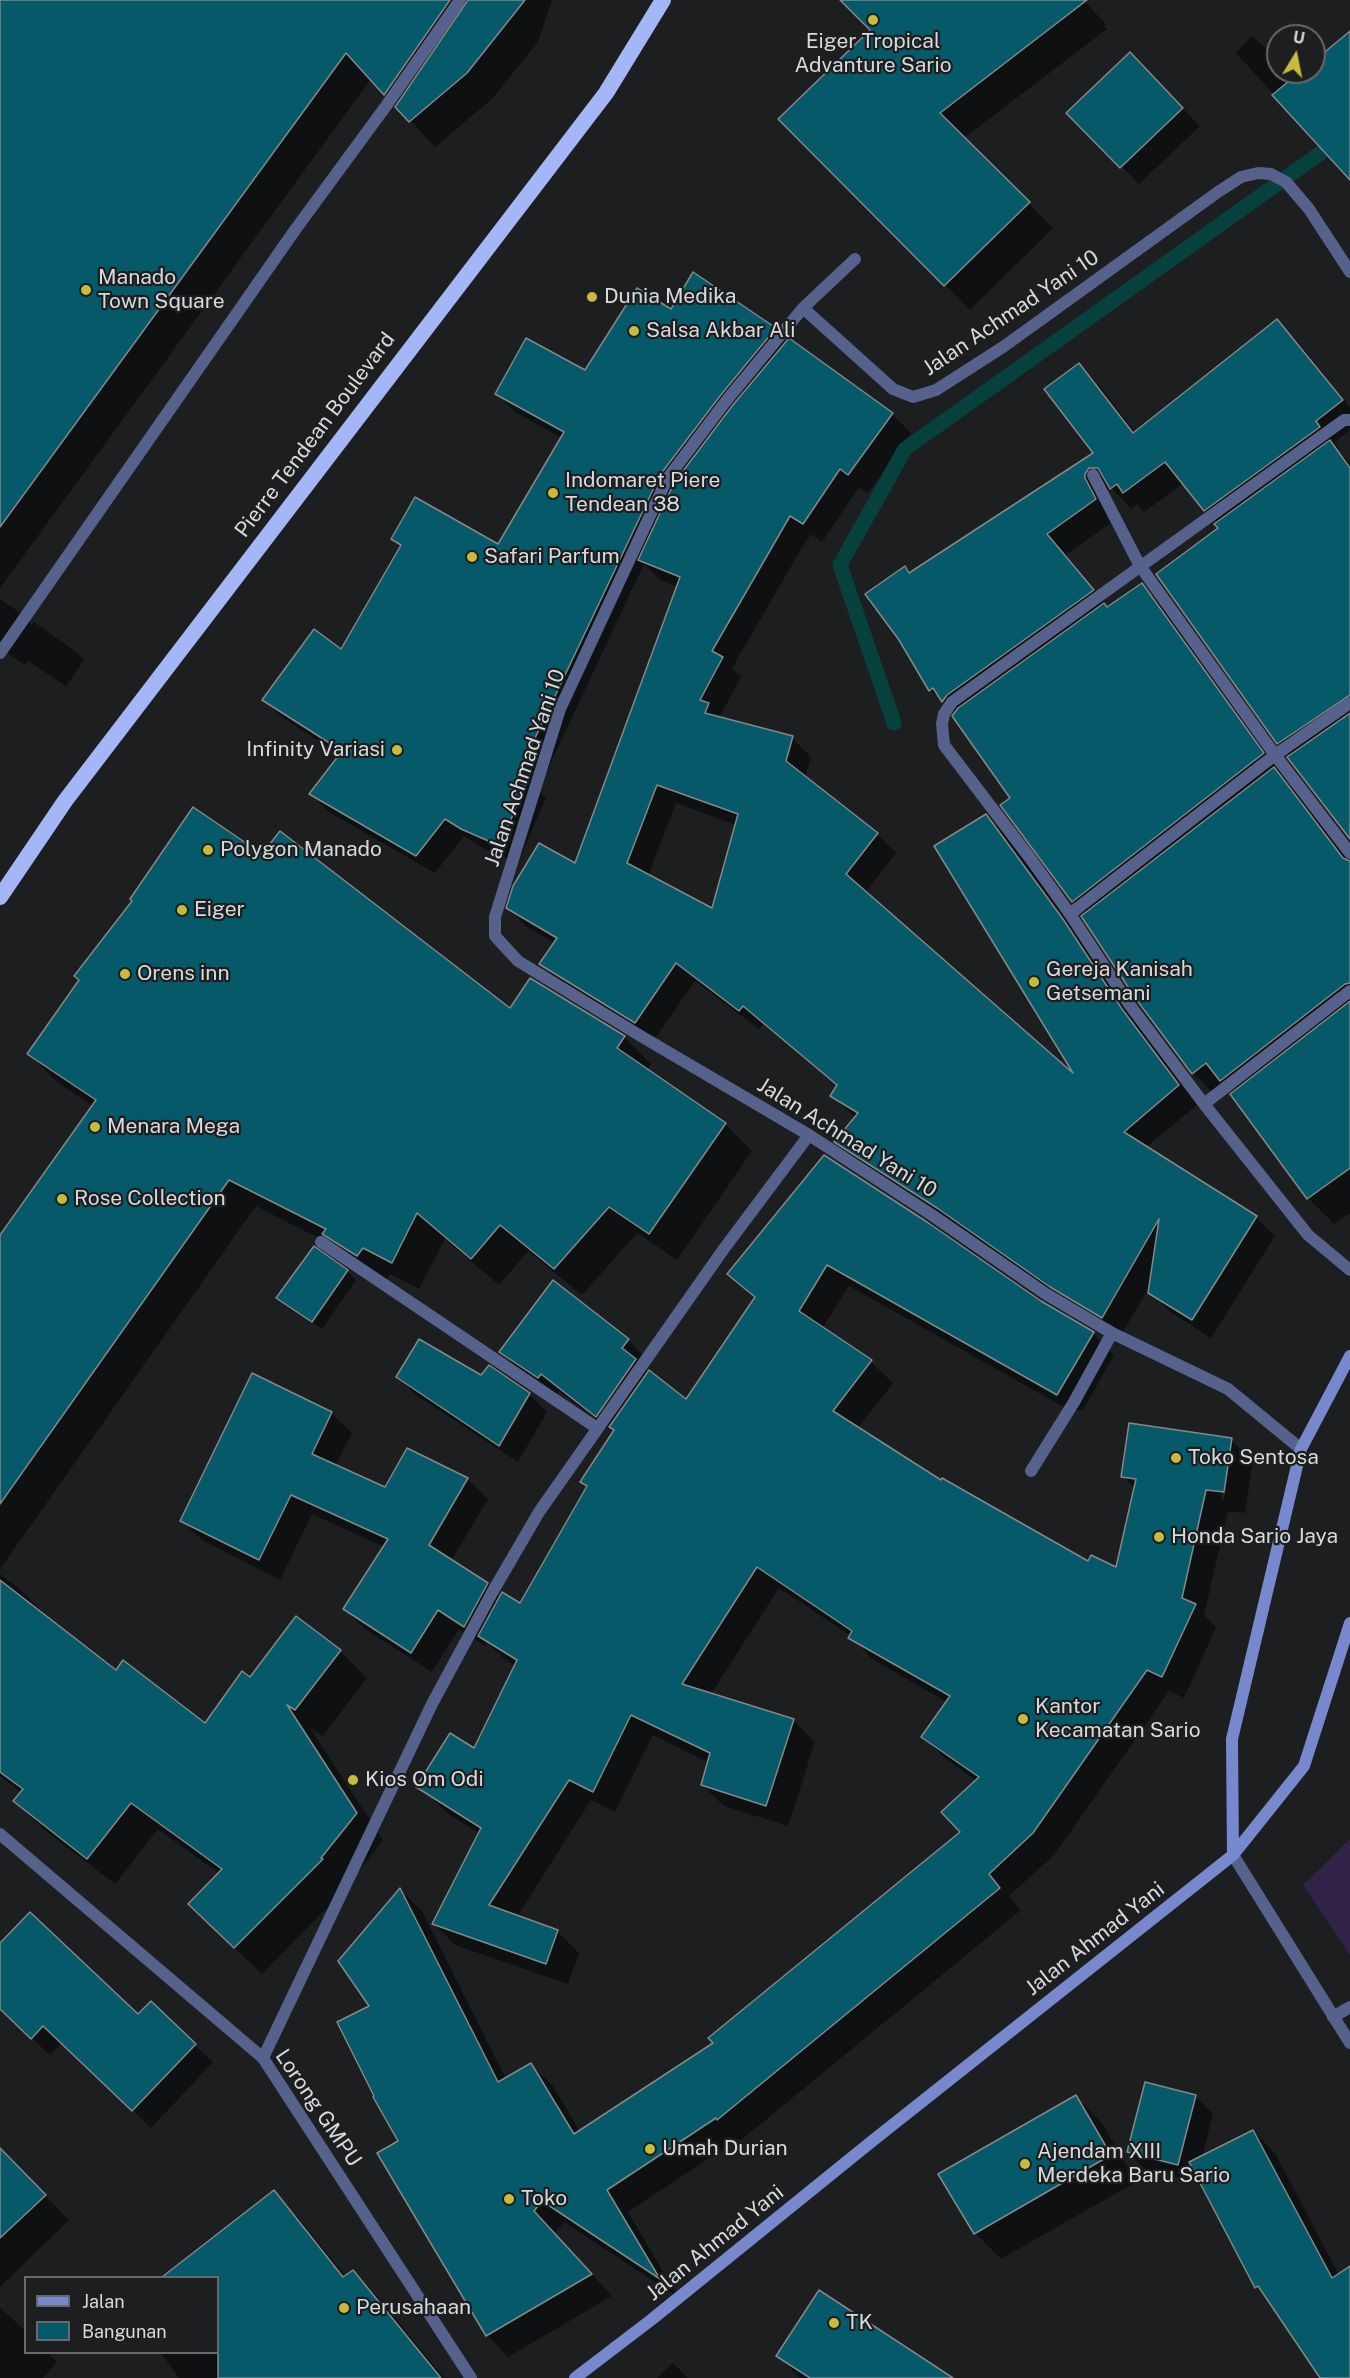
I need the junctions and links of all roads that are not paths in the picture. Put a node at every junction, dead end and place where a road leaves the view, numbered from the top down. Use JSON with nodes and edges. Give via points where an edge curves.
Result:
{"nodes":[{"id":1,"x":460,"y":0,"type":"edge"},
{"id":2,"x":663,"y":0,"type":"edge"},
{"id":3,"x":855,"y":259,"type":"dead end"},
{"id":4,"x":1350,"y":272,"type":"edge"},
{"id":5,"x":803,"y":308,"type":"junction"},
{"id":6,"x":1350,"y":420,"type":"edge"},
{"id":7,"x":1093,"y":475,"type":"dead end"},
{"id":8,"x":1140,"y":566,"type":"junction"},
{"id":9,"x":0,"y":653,"type":"edge"},
{"id":10,"x":1350,"y":703,"type":"edge"},
{"id":11,"x":1275,"y":755,"type":"junction"},
{"id":12,"x":1350,"y":853,"type":"edge"},
{"id":13,"x":0,"y":897,"type":"edge"},
{"id":14,"x":1070,"y":914,"type":"junction"},
{"id":15,"x":1350,"y":991,"type":"edge"},
{"id":16,"x":1204,"y":1104,"type":"junction"},
{"id":17,"x":809,"y":1135,"type":"junction"},
{"id":18,"x":321,"y":1242,"type":"dead end"},
{"id":19,"x":1350,"y":1270,"type":"edge"},
{"id":20,"x":1112,"y":1333,"type":"junction"},
{"id":21,"x":1350,"y":1356,"type":"edge"},
{"id":22,"x":597,"y":1428,"type":"junction"},
{"id":23,"x":1301,"y":1449,"type":"junction"},
{"id":24,"x":1031,"y":1471,"type":"dead end"},
{"id":25,"x":1350,"y":1623,"type":"edge"},
{"id":26,"x":0,"y":1834,"type":"edge"},
{"id":27,"x":1233,"y":1855,"type":"junction"},
{"id":28,"x":1350,"y":2007,"type":"edge"},
{"id":29,"x":1333,"y":2017,"type":"junction"},
{"id":30,"x":1350,"y":2043,"type":"edge"},
{"id":31,"x":263,"y":2058,"type":"junction"},
{"id":32,"x":471,"y":2378,"type":"edge"},
{"id":33,"x":575,"y":2378,"type":"edge"}],
"edges":[{"from":1,"to":9,"type":"street"},
{"from":2,"to":13,"type":"highway","name":"Pierre Tendean Boulevard","via":[[606,93],[72,792]]},
{"from":3,"to":5,"type":"street"},
{"from":4,"to":5,"type":"street","name":"Jalan Achmad Yani 10","via":[[1309,208],[1286,182],[1271,174],[1258,173],[1233,182],[1003,347],[936,390],[913,397],[893,389]]},
{"from":5,"to":17,"type":"street","name":"Jalan Achmad Yani 10","via":[[667,479],[560,709],[495,917],[495,936],[518,961]]},
{"from":6,"to":8,"type":"street","via":[[1344,420]]},
{"from":7,"to":8,"type":"street"},
{"from":8,"to":11,"type":"street"},
{"from":8,"to":14,"type":"street","via":[[952,702],[944,714],[944,745]]},
{"from":10,"to":11,"type":"street"},
{"from":11,"to":12,"type":"street"},
{"from":11,"to":14,"type":"street"},
{"from":14,"to":16,"type":"street","via":[[1129,1004]]},
{"from":15,"to":16,"type":"street"},
{"from":16,"to":19,"type":"street","via":[[1308,1235]]},
{"from":17,"to":20,"type":"street","name":"Jalan Achmad Yani 10"},
{"from":17,"to":22,"type":"street"},
{"from":18,"to":22,"type":"street"},
{"from":20,"to":23,"type":"street","name":"Jalan Achmad Yani 10","via":[[1228,1389]]},
{"from":20,"to":24,"type":"street"},
{"from":21,"to":23,"type":"main road"},
{"from":22,"to":31,"type":"street","via":[[539,1512],[432,1704]]},
{"from":23,"to":27,"type":"main road","via":[[1232,1738]]},
{"from":25,"to":27,"type":"main road","name":"Jalan Ahmad Yani","via":[[1304,1766]]},
{"from":26,"to":31,"type":"street","name":"Lorong GMPU"},
{"from":27,"to":29,"type":"street"},
{"from":27,"to":33,"type":"main road","name":"Jalan Ahmad Yani"},
{"from":28,"to":29,"type":"street"},
{"from":29,"to":30,"type":"street"},
{"from":31,"to":32,"type":"street","name":"Lorong GMPU"}]}
